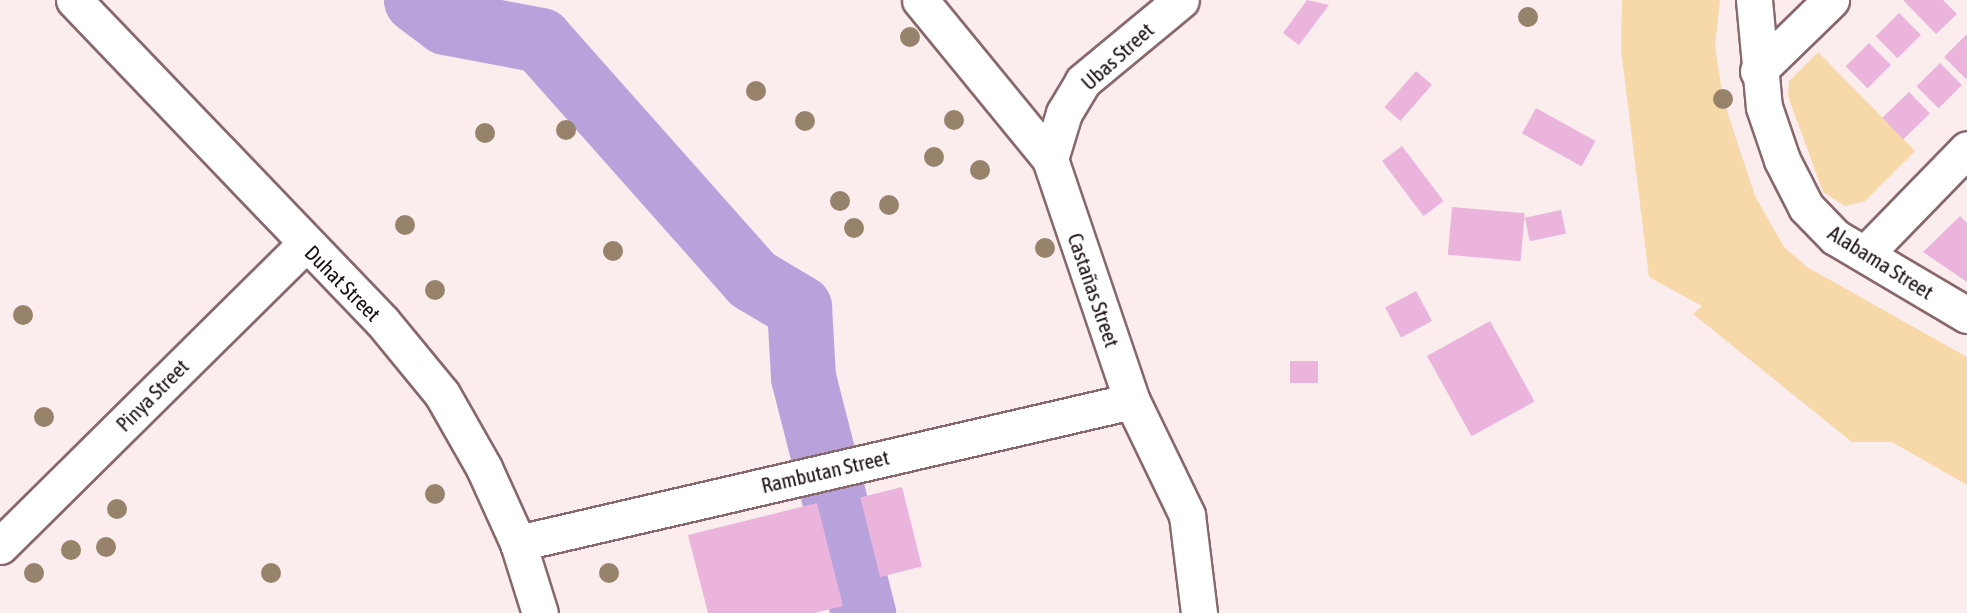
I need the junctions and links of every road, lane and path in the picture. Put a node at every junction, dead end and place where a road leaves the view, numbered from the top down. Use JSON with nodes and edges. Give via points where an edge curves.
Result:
{"nodes":[{"id":1,"x":74,"y":0,"type":"edge"},
{"id":2,"x":920,"y":0,"type":"edge"},
{"id":3,"x":1181,"y":0,"type":"edge"},
{"id":4,"x":1754,"y":0,"type":"edge"},
{"id":5,"x":1831,"y":0,"type":"edge"},
{"id":6,"x":1758,"y":71,"type":"junction"},
{"id":7,"x":1967,"y":149,"type":"edge"},
{"id":8,"x":1050,"y":159,"type":"junction"},
{"id":9,"x":304,"y":245,"type":"junction"},
{"id":10,"x":1866,"y":254,"type":"junction"},
{"id":11,"x":1967,"y":315,"type":"edge"},
{"id":12,"x":1132,"y":401,"type":"junction"},
{"id":13,"x":518,"y":543,"type":"junction"},
{"id":14,"x":0,"y":546,"type":"edge"},
{"id":15,"x":540,"y":613,"type":"edge"},
{"id":16,"x":1199,"y":613,"type":"edge"}],
"edges":[{"from":1,"to":9,"type":"street","name":"Duhat Street"},
{"from":2,"to":8,"type":"street","name":"Castañas Street"},
{"from":3,"to":8,"type":"street","name":"Ubas Street","via":[[1083,81],[1064,113]]},
{"from":4,"to":6,"type":"street","name":"Alabama Street"},
{"from":5,"to":6,"type":"street"},
{"from":6,"to":10,"type":"street","name":"Alabama Street","via":[[1764,107],[1801,199],[1818,223]]},
{"from":7,"to":10,"type":"street"},
{"from":8,"to":12,"type":"street","name":"Castañas Street"},
{"from":9,"to":13,"type":"street","name":"Duhat Street","via":[[382,321],[442,394],[484,468]]},
{"from":9,"to":14,"type":"street","name":"Pinya Street"},
{"from":10,"to":11,"type":"street","name":"Alabama Street"},
{"from":12,"to":13,"type":"street","name":"Rambutan Street"},
{"from":12,"to":16,"type":"street","name":"Castañas Street","via":[[1187,515]]},
{"from":13,"to":15,"type":"street","name":"Duhat Street"}]}
